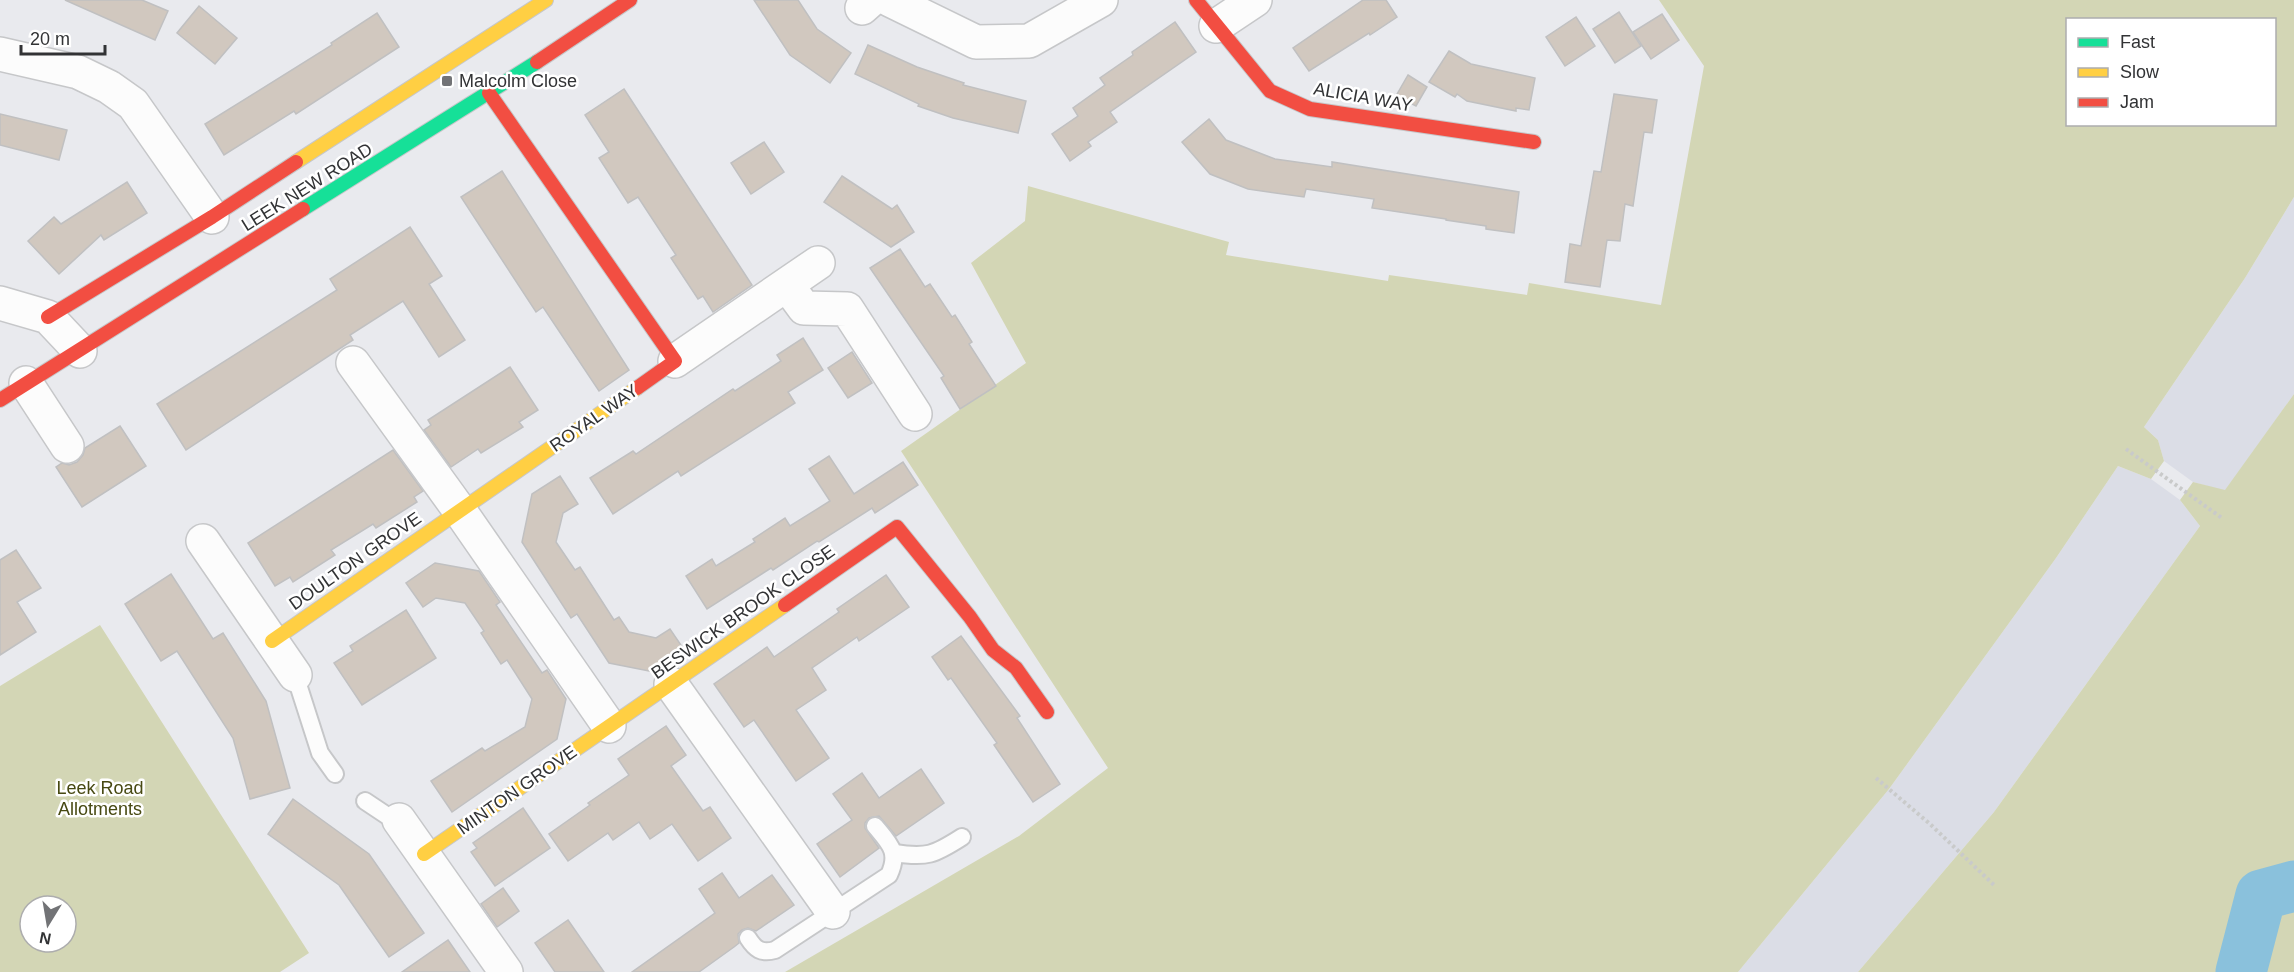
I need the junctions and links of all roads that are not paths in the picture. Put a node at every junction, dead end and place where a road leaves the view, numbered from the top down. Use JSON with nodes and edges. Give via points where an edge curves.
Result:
{"nodes":[{"id":1,"x":546,"y":0,"type":"edge"},
{"id":2,"x":630,"y":0,"type":"edge"},
{"id":3,"x":1101,"y":0,"type":"edge"},
{"id":4,"x":1196,"y":0,"type":"edge"},
{"id":5,"x":1255,"y":0,"type":"edge"},
{"id":6,"x":874,"y":3,"type":"edge"},
{"id":7,"x":1216,"y":26,"type":"junction"},
{"id":8,"x":0,"y":54,"type":"edge"},
{"id":9,"x":489,"y":93,"type":"junction"},
{"id":10,"x":1534,"y":142,"type":"dead end"},
{"id":11,"x":212,"y":217,"type":"junction"},
{"id":12,"x":818,"y":263,"type":"dead end"},
{"id":13,"x":795,"y":296,"type":"junction"},
{"id":14,"x":0,"y":303,"type":"edge"},
{"id":15,"x":48,"y":317,"type":"junction"},
{"id":16,"x":80,"y":351,"type":"junction"},
{"id":17,"x":675,"y":362,"type":"junction"},
{"id":18,"x":353,"y":363,"type":"dead end"},
{"id":19,"x":13,"y":392,"type":"edge"},
{"id":20,"x":915,"y":414,"type":"dead end"},
{"id":21,"x":67,"y":446,"type":"dead end"},
{"id":22,"x":460,"y":511,"type":"junction"},
{"id":23,"x":203,"y":541,"type":"dead end"},
{"id":24,"x":272,"y":641,"type":"junction"},
{"id":25,"x":295,"y":675,"type":"joint"},
{"id":26,"x":671,"y":684,"type":"junction"},
{"id":27,"x":1047,"y":712,"type":"dead end"},
{"id":28,"x":609,"y":726,"type":"junction"},
{"id":29,"x":335,"y":774,"type":"dead end"},
{"id":30,"x":364,"y":801,"type":"dead end"},
{"id":31,"x":399,"y":820,"type":"joint"},
{"id":32,"x":875,"y":826,"type":"dead end"},
{"id":33,"x":962,"y":837,"type":"dead end"},
{"id":34,"x":424,"y":854,"type":"junction"},
{"id":35,"x":894,"y":854,"type":"junction"},
{"id":36,"x":833,"y":912,"type":"junction"},
{"id":37,"x":748,"y":938,"type":"dead end"},
{"id":38,"x":497,"y":969,"type":"edge"}],
"edges":[{"from":1,"to":11,"type":"main road","name":"LEEK NEW ROAD"},
{"from":2,"to":9,"type":"main road","name":"LEEK NEW ROAD"},
{"from":3,"to":6,"type":"street","via":[[1029,41],[976,42]]},
{"from":4,"to":7,"type":"main road","name":"ALICIA WAY"},
{"from":5,"to":7,"type":"street"},
{"from":7,"to":10,"type":"main road","name":"ALICIA WAY","via":[[1270,91],[1310,109]]},
{"from":8,"to":11,"type":"street","via":[[78,72],[133,104]]},
{"from":9,"to":16,"type":"main road","name":"LEEK NEW ROAD"},
{"from":9,"to":17,"type":"main road"},
{"from":11,"to":15,"type":"main road","name":"LEEK NEW ROAD"},
{"from":12,"to":13,"type":"street"},
{"from":13,"to":17,"type":"street"},
{"from":13,"to":20,"type":"street","via":[[847,309]]},
{"from":14,"to":15,"type":"street"},
{"from":15,"to":16,"type":"street"},
{"from":16,"to":19,"type":"main road","name":"LEEK NEW ROAD"},
{"from":17,"to":22,"type":"main road","name":"ROYAL WAY"},
{"from":18,"to":22,"type":"street"},
{"from":19,"to":21,"type":"street"},
{"from":22,"to":24,"type":"main road","name":"DOULTON GROVE"},
{"from":22,"to":28,"type":"street"},
{"from":23,"to":24,"type":"street"},
{"from":24,"to":25,"type":"street"},
{"from":25,"to":29,"type":"lane","via":[[320,753]]},
{"from":26,"to":27,"type":"main road","name":"BESWICK BROOK CLOSE","via":[[897,528],[993,650],[1016,668]]},
{"from":26,"to":28,"type":"main road","name":"BESWICK BROOK CLOSE"},
{"from":26,"to":36,"type":"street"},
{"from":28,"to":34,"type":"main road","name":"MINTON GROVE"},
{"from":30,"to":31,"type":"lane"},
{"from":31,"to":34,"type":"street"},
{"from":32,"to":35,"type":"lane"},
{"from":33,"to":35,"type":"lane","via":[[939,853]]},
{"from":34,"to":38,"type":"street"},
{"from":35,"to":36,"type":"lane","via":[[889,875]]},
{"from":36,"to":37,"type":"lane","via":[[775,950],[754,948]]}]}
